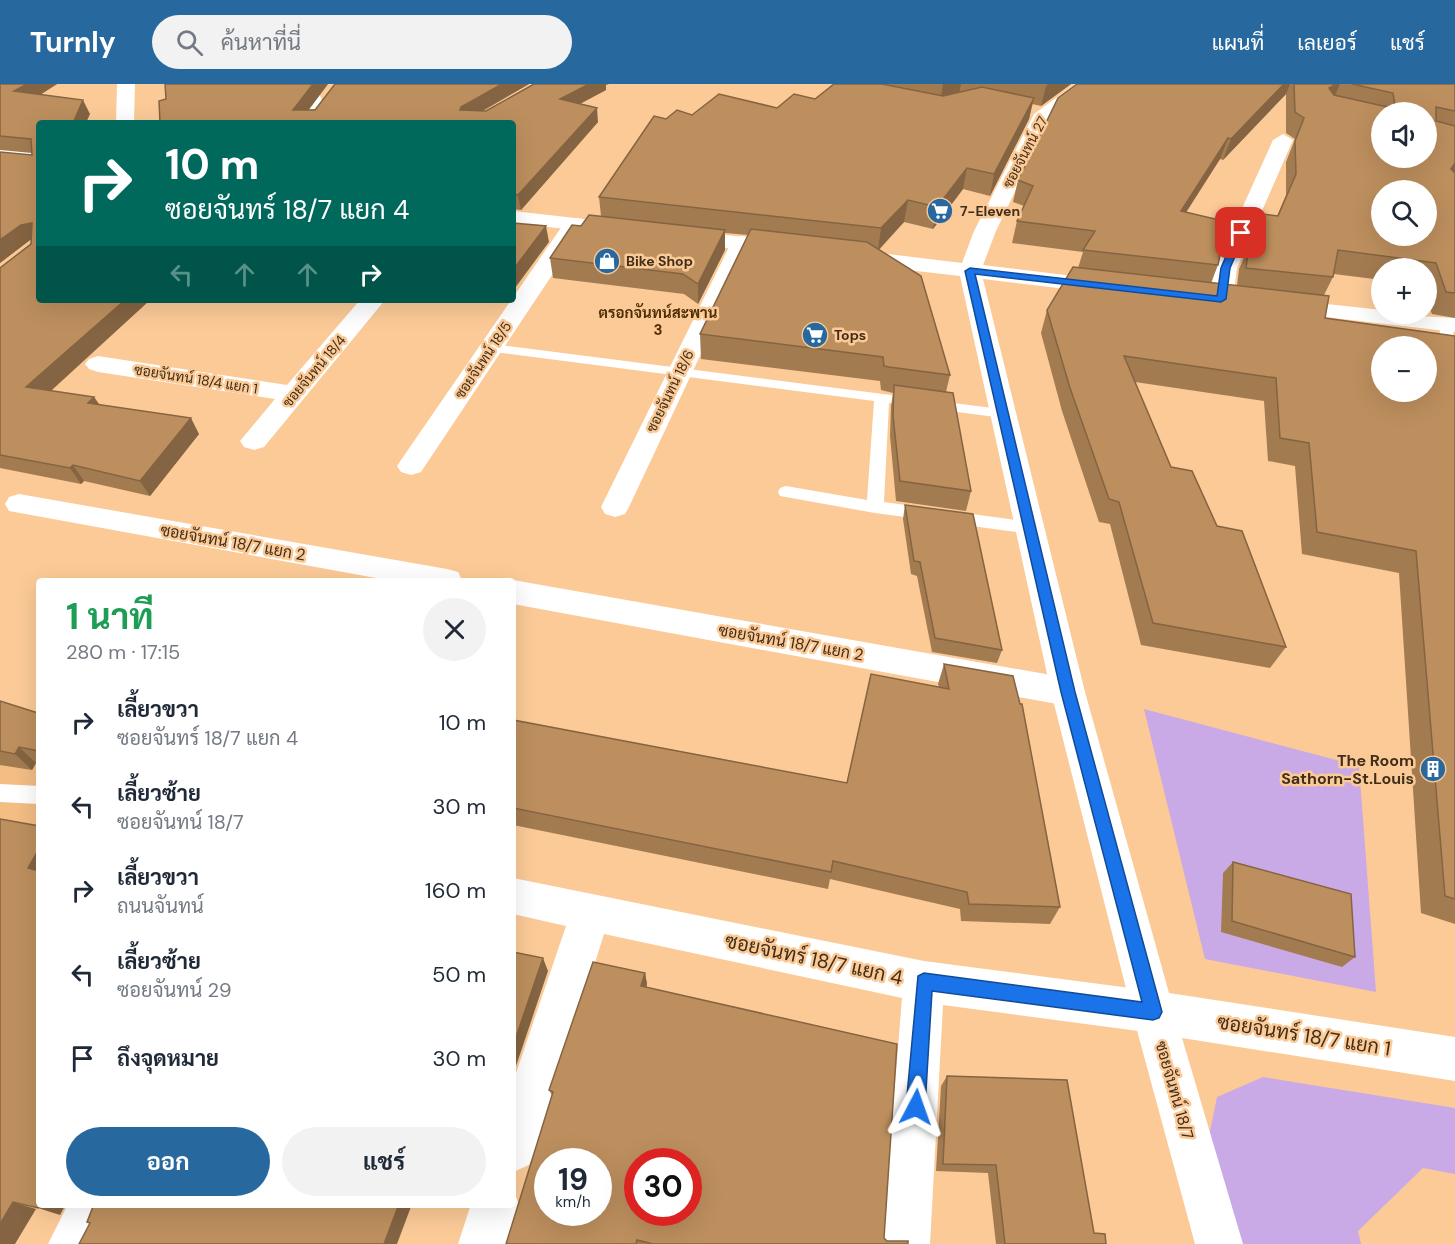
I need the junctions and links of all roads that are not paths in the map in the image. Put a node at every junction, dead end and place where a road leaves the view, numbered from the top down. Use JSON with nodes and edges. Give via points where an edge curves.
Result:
{"nodes":[{"id":1,"x":126,"y":84,"type":"edge"},
{"id":2,"x":307,"y":84,"type":"edge"},
{"id":3,"x":1088,"y":84,"type":"edge"},
{"id":4,"x":1023,"y":110,"type":"edge"},
{"id":5,"x":318,"y":111,"type":"edge"},
{"id":6,"x":1043,"y":114,"type":"junction"},
{"id":7,"x":124,"y":120,"type":"edge"},
{"id":8,"x":1283,"y":140,"type":"dead end"},
{"id":9,"x":36,"y":153,"type":"edge"},
{"id":10,"x":0,"y":157,"type":"edge"},
{"id":11,"x":36,"y":162,"type":"edge"},
{"id":12,"x":516,"y":217,"type":"edge"},
{"id":13,"x":575,"y":224,"type":"junction"},
{"id":14,"x":742,"y":243,"type":"junction"},
{"id":15,"x":809,"y":251,"type":"edge"},
{"id":16,"x":832,"y":254,"type":"edge"},
{"id":17,"x":970,"y":271,"type":"junction"},
{"id":18,"x":1126,"y":289,"type":"edge"},
{"id":19,"x":1197,"y":297,"type":"edge"},
{"id":20,"x":1221,"y":299,"type":"junction"},
{"id":21,"x":370,"y":303,"type":"edge"},
{"id":22,"x":1451,"y":325,"type":"edge"},
{"id":23,"x":492,"y":348,"type":"junction"},
{"id":24,"x":98,"y":364,"type":"dead end"},
{"id":25,"x":678,"y":374,"type":"junction"},
{"id":26,"x":1455,"y":391,"type":"edge"},
{"id":27,"x":294,"y":394,"type":"junction"},
{"id":28,"x":882,"y":397,"type":"junction"},
{"id":29,"x":1003,"y":413,"type":"junction"},
{"id":30,"x":254,"y":441,"type":"dead end"},
{"id":31,"x":411,"y":466,"type":"dead end"},
{"id":32,"x":786,"y":492,"type":"dead end"},
{"id":33,"x":19,"y":504,"type":"dead end"},
{"id":34,"x":615,"y":507,"type":"dead end"},
{"id":35,"x":875,"y":507,"type":"junction"},
{"id":36,"x":1030,"y":528,"type":"junction"},
{"id":37,"x":436,"y":578,"type":"edge"},
{"id":38,"x":516,"y":593,"type":"edge"},
{"id":39,"x":1068,"y":692,"type":"junction"},
{"id":40,"x":0,"y":793,"type":"edge"},
{"id":41,"x":36,"y":795,"type":"edge"},
{"id":42,"x":516,"y":897,"type":"edge"},
{"id":43,"x":591,"y":911,"type":"junction"},
{"id":44,"x":924,"y":982,"type":"junction"},
{"id":45,"x":1153,"y":1012,"type":"junction"},
{"id":46,"x":1455,"y":1059,"type":"edge"},
{"id":47,"x":516,"y":1140,"type":"edge"},
{"id":48,"x":92,"y":1208,"type":"edge"},
{"id":49,"x":494,"y":1208,"type":"edge"},
{"id":50,"x":72,"y":1244,"type":"edge"},
{"id":51,"x":482,"y":1244,"type":"edge"},
{"id":52,"x":906,"y":1244,"type":"edge"},
{"id":53,"x":1219,"y":1244,"type":"edge"}],
"edges":[{"from":1,"to":7,"type":"street"},
{"from":2,"to":5,"type":"street"},
{"from":3,"to":6,"type":"street","name":"ซอยจันทน์ 27"},
{"from":4,"to":6,"type":"street"},
{"from":6,"to":17,"type":"street","name":"ซอยจันทน์ 27","via":[[985,231]]},
{"from":8,"to":20,"type":"street","via":[[1226,268]]},
{"from":9,"to":10,"type":"street"},
{"from":10,"to":11,"type":"street"},
{"from":12,"to":13,"type":"street"},
{"from":13,"to":14,"type":"street"},
{"from":13,"to":23,"type":"street","name":"ซอยจันทน์ 18/5"},
{"from":14,"to":15,"type":"street"},
{"from":14,"to":25,"type":"street","name":"ซอยจันทน์ 18/6"},
{"from":16,"to":17,"type":"street"},
{"from":17,"to":18,"type":"street"},
{"from":17,"to":29,"type":"street","name":"ซอยจันทน์ 18/7"},
{"from":19,"to":20,"type":"street"},
{"from":20,"to":22,"type":"street"},
{"from":21,"to":27,"type":"street","name":"ซอยจันทน์ 18/4"},
{"from":22,"to":26,"type":"lane"},
{"from":23,"to":25,"type":"lane"},
{"from":23,"to":31,"type":"street","name":"ซอยจันทน์ 18/5"},
{"from":24,"to":27,"type":"street","name":"ซอยจันทน์ 18/4 แยก 1"},
{"from":25,"to":28,"type":"lane"},
{"from":25,"to":34,"type":"street","name":"ซอยจันทน์ 18/6"},
{"from":27,"to":30,"type":"street","name":"ซอยจันทน์ 18/4"},
{"from":28,"to":29,"type":"lane"},
{"from":28,"to":35,"type":"lane"},
{"from":29,"to":36,"type":"street","name":"ซอยจันทน์ 18/7"},
{"from":32,"to":35,"type":"lane"},
{"from":33,"to":37,"type":"street","name":"ซอยจันทน์ 18/7 แยก 2"},
{"from":35,"to":36,"type":"lane"},
{"from":36,"to":39,"type":"street","name":"ซอยจันทน์ 18/7"},
{"from":38,"to":39,"type":"street","name":"ซอยจันทน์ 18/7 แยก 2"},
{"from":39,"to":45,"type":"street","name":"ซอยจันทน์ 18/7"},
{"from":40,"to":41,"type":"lane"},
{"from":42,"to":43,"type":"street","name":"ซอยจันทร์ 18/7 แยก 4"},
{"from":43,"to":44,"type":"street","name":"ซอยจันทร์ 18/7 แยก 4"},
{"from":43,"to":47,"type":"street"},
{"from":44,"to":45,"type":"street","name":"ซอยจันทร์ 18/7 แยก 4"},
{"from":44,"to":52,"type":"street"},
{"from":45,"to":46,"type":"street","name":"ซอยจันทร์ 18/7 แยก 1"},
{"from":45,"to":53,"type":"street","name":"ซอยจันทน์ 18/7"},
{"from":48,"to":50,"type":"street"},
{"from":49,"to":51,"type":"street"}]}
